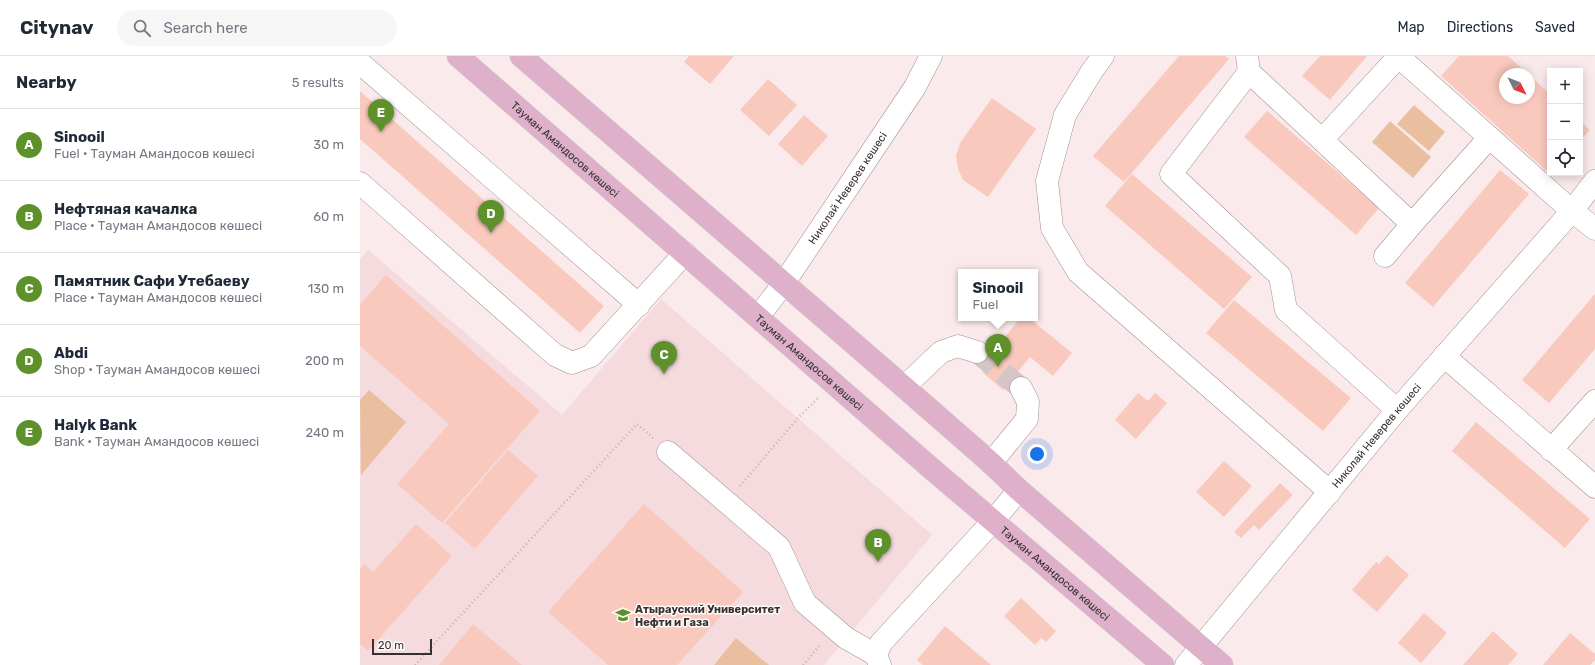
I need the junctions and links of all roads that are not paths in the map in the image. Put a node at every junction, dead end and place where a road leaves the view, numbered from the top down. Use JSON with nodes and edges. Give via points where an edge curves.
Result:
{"nodes":[{"id":1,"x":458,"y":56,"type":"edge"},
{"id":2,"x":521,"y":56,"type":"edge"},
{"id":3,"x":931,"y":56,"type":"edge"},
{"id":4,"x":1103,"y":56,"type":"edge"},
{"id":5,"x":1398,"y":56,"type":"edge"},
{"id":6,"x":360,"y":63,"type":"edge"},
{"id":7,"x":1248,"y":64,"type":"edge"},
{"id":8,"x":1489,"y":138,"type":"junction"},
{"id":9,"x":1322,"y":140,"type":"junction"},
{"id":10,"x":1595,"y":181,"type":"edge"},
{"id":11,"x":360,"y":183,"type":"edge"},
{"id":12,"x":1572,"y":211,"type":"junction"},
{"id":13,"x":1412,"y":224,"type":"junction"},
{"id":14,"x":1595,"y":229,"type":"edge"},
{"id":15,"x":685,"y":253,"type":"junction"},
{"id":16,"x":1386,"y":256,"type":"dead end"},
{"id":17,"x":784,"y":283,"type":"junction"},
{"id":18,"x":639,"y":305,"type":"junction"},
{"id":19,"x":758,"y":317,"type":"junction"},
{"id":20,"x":977,"y":352,"type":"tunnel mouth"},
{"id":21,"x":1444,"y":356,"type":"junction"},
{"id":22,"x":904,"y":387,"type":"junction"},
{"id":23,"x":1021,"y":388,"type":"tunnel mouth"},
{"id":24,"x":1595,"y":401,"type":"edge"},
{"id":25,"x":1397,"y":410,"type":"junction"},
{"id":26,"x":1551,"y":450,"type":"junction"},
{"id":27,"x":668,"y":452,"type":"road end"},
{"id":28,"x":991,"y":464,"type":"junction"},
{"id":29,"x":1595,"y":487,"type":"edge"},
{"id":30,"x":1019,"y":490,"type":"junction"},
{"id":31,"x":1330,"y":492,"type":"junction"},
{"id":32,"x":993,"y":521,"type":"junction"},
{"id":33,"x":1202,"y":647,"type":"junction"},
{"id":34,"x":878,"y":660,"type":"edge"},
{"id":35,"x":1163,"y":665,"type":"edge"},
{"id":36,"x":1186,"y":665,"type":"edge"},
{"id":37,"x":1222,"y":665,"type":"edge"}],
"edges":[{"from":1,"to":15,"type":"main road","name":"Тауман Амандосов көшесі"},
{"from":2,"to":17,"type":"main road"},
{"from":3,"to":17,"type":"street","name":"Николай Неверев көшесі","via":[[915,87]]},
{"from":4,"to":31,"type":"street","via":[[1065,115],[1047,181],[1052,228],[1078,272]]},
{"from":5,"to":8,"type":"street"},
{"from":5,"to":9,"type":"street"},
{"from":6,"to":18,"type":"street"},
{"from":7,"to":9,"type":"street"},
{"from":7,"to":25,"type":"street","via":[[1171,174],[1280,276],[1286,310]]},
{"from":8,"to":12,"type":"street"},
{"from":8,"to":13,"type":"street"},
{"from":9,"to":13,"type":"street"},
{"from":10,"to":12,"type":"street","name":"Николай Неверев көшесі"},
{"from":11,"to":18,"type":"street","via":[[555,355],[572,363],[592,356]]},
{"from":12,"to":14,"type":"street"},
{"from":12,"to":21,"type":"street","name":"Николай Неверев көшесі"},
{"from":13,"to":16,"type":"street"},
{"from":15,"to":18,"type":"street"},
{"from":15,"to":19,"type":"main road","name":"Тауман Амандосов көшесі"},
{"from":17,"to":19,"type":"street","name":"Николай Неверев көшесі"},
{"from":17,"to":22,"type":"main road"},
{"from":19,"to":32,"type":"main road","name":"Тауман Амандосов көшесі"},
{"from":20,"to":22,"type":"street","via":[[958,346],[941,352]]},
{"from":21,"to":25,"type":"street","name":"Николай Неверев көшесі"},
{"from":21,"to":26,"type":"street"},
{"from":22,"to":28,"type":"main road"},
{"from":23,"to":28,"type":"street","via":[[1028,402],[1027,419]]},
{"from":24,"to":26,"type":"street"},
{"from":25,"to":31,"type":"street","name":"Николай Неверев көшесі"},
{"from":26,"to":29,"type":"street"},
{"from":27,"to":34,"type":"street","via":[[779,547],[805,603],[846,638]]},
{"from":28,"to":30,"type":"main road"},
{"from":30,"to":32,"type":"street"},
{"from":30,"to":33,"type":"main road"},
{"from":31,"to":33,"type":"street","name":"Николай Неверев көшесі"},
{"from":32,"to":34,"type":"street","via":[[881,642]]},
{"from":32,"to":35,"type":"main road","name":"Тауман Амандосов көшесі"},
{"from":33,"to":36,"type":"street","name":"Николай Неверев көшесі"},
{"from":33,"to":37,"type":"main road"}]}
